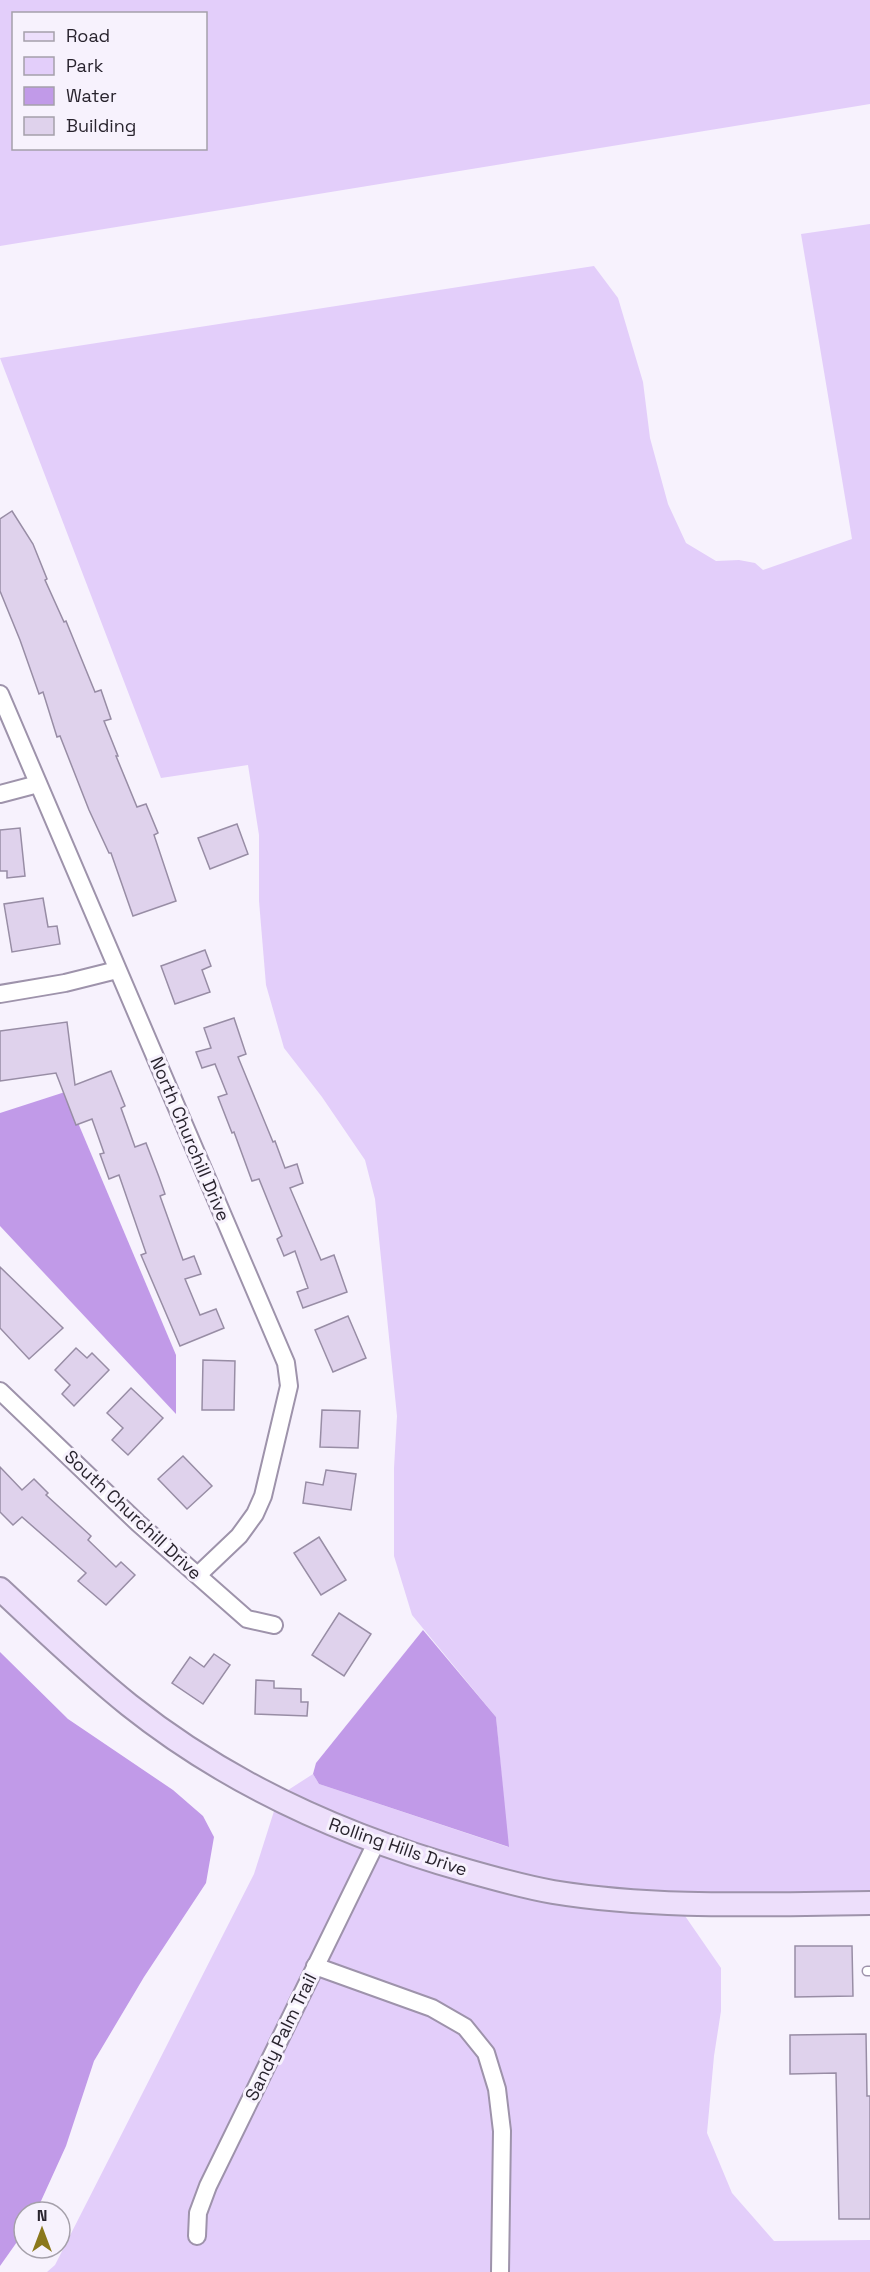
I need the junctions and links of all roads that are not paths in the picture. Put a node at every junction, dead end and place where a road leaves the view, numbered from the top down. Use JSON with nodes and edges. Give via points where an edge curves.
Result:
{"nodes":[{"id":1,"x":0,"y":694,"type":"edge"},
{"id":2,"x":38,"y":784,"type":"junction"},
{"id":3,"x":0,"y":794,"type":"edge"},
{"id":4,"x":117,"y":970,"type":"junction"},
{"id":5,"x":0,"y":994,"type":"edge"},
{"id":6,"x":0,"y":1391,"type":"edge"},
{"id":7,"x":198,"y":1575,"type":"junction"},
{"id":8,"x":0,"y":1589,"type":"edge"},
{"id":9,"x":273,"y":1625,"type":"dead end"},
{"id":10,"x":377,"y":1841,"type":"junction"},
{"id":11,"x":870,"y":1903,"type":"edge"},
{"id":12,"x":315,"y":1966,"type":"junction"},
{"id":13,"x":197,"y":2236,"type":"dead end"},
{"id":14,"x":500,"y":2272,"type":"edge"}],
"edges":[{"from":1,"to":2,"type":"street","name":"North Churchill Drive"},
{"from":2,"to":3,"type":"street"},
{"from":2,"to":4,"type":"street","name":"North Churchill Drive"},
{"from":4,"to":5,"type":"street"},
{"from":4,"to":7,"type":"street","name":"North Churchill Drive","via":[[286,1363],[289,1386],[263,1496],[239,1536]]},
{"from":6,"to":7,"type":"street","name":"South Churchill Drive"},
{"from":7,"to":9,"type":"street","name":"South Churchill Drive","via":[[247,1620]]},
{"from":8,"to":10,"type":"street","name":"Rolling Hills Drive","via":[[129,1706],[210,1762],[318,1819]]},
{"from":10,"to":11,"type":"street","name":"Rolling Hills Drive","via":[[441,1864],[552,1892],[735,1905]]},
{"from":10,"to":12,"type":"street","name":"Sandy Palm Trail"},
{"from":12,"to":13,"type":"street","name":"Sandy Palm Trail","via":[[208,2186],[198,2213]]},
{"from":12,"to":14,"type":"street","via":[[432,2008],[465,2027],[486,2053],[497,2090],[502,2130]]}]}
